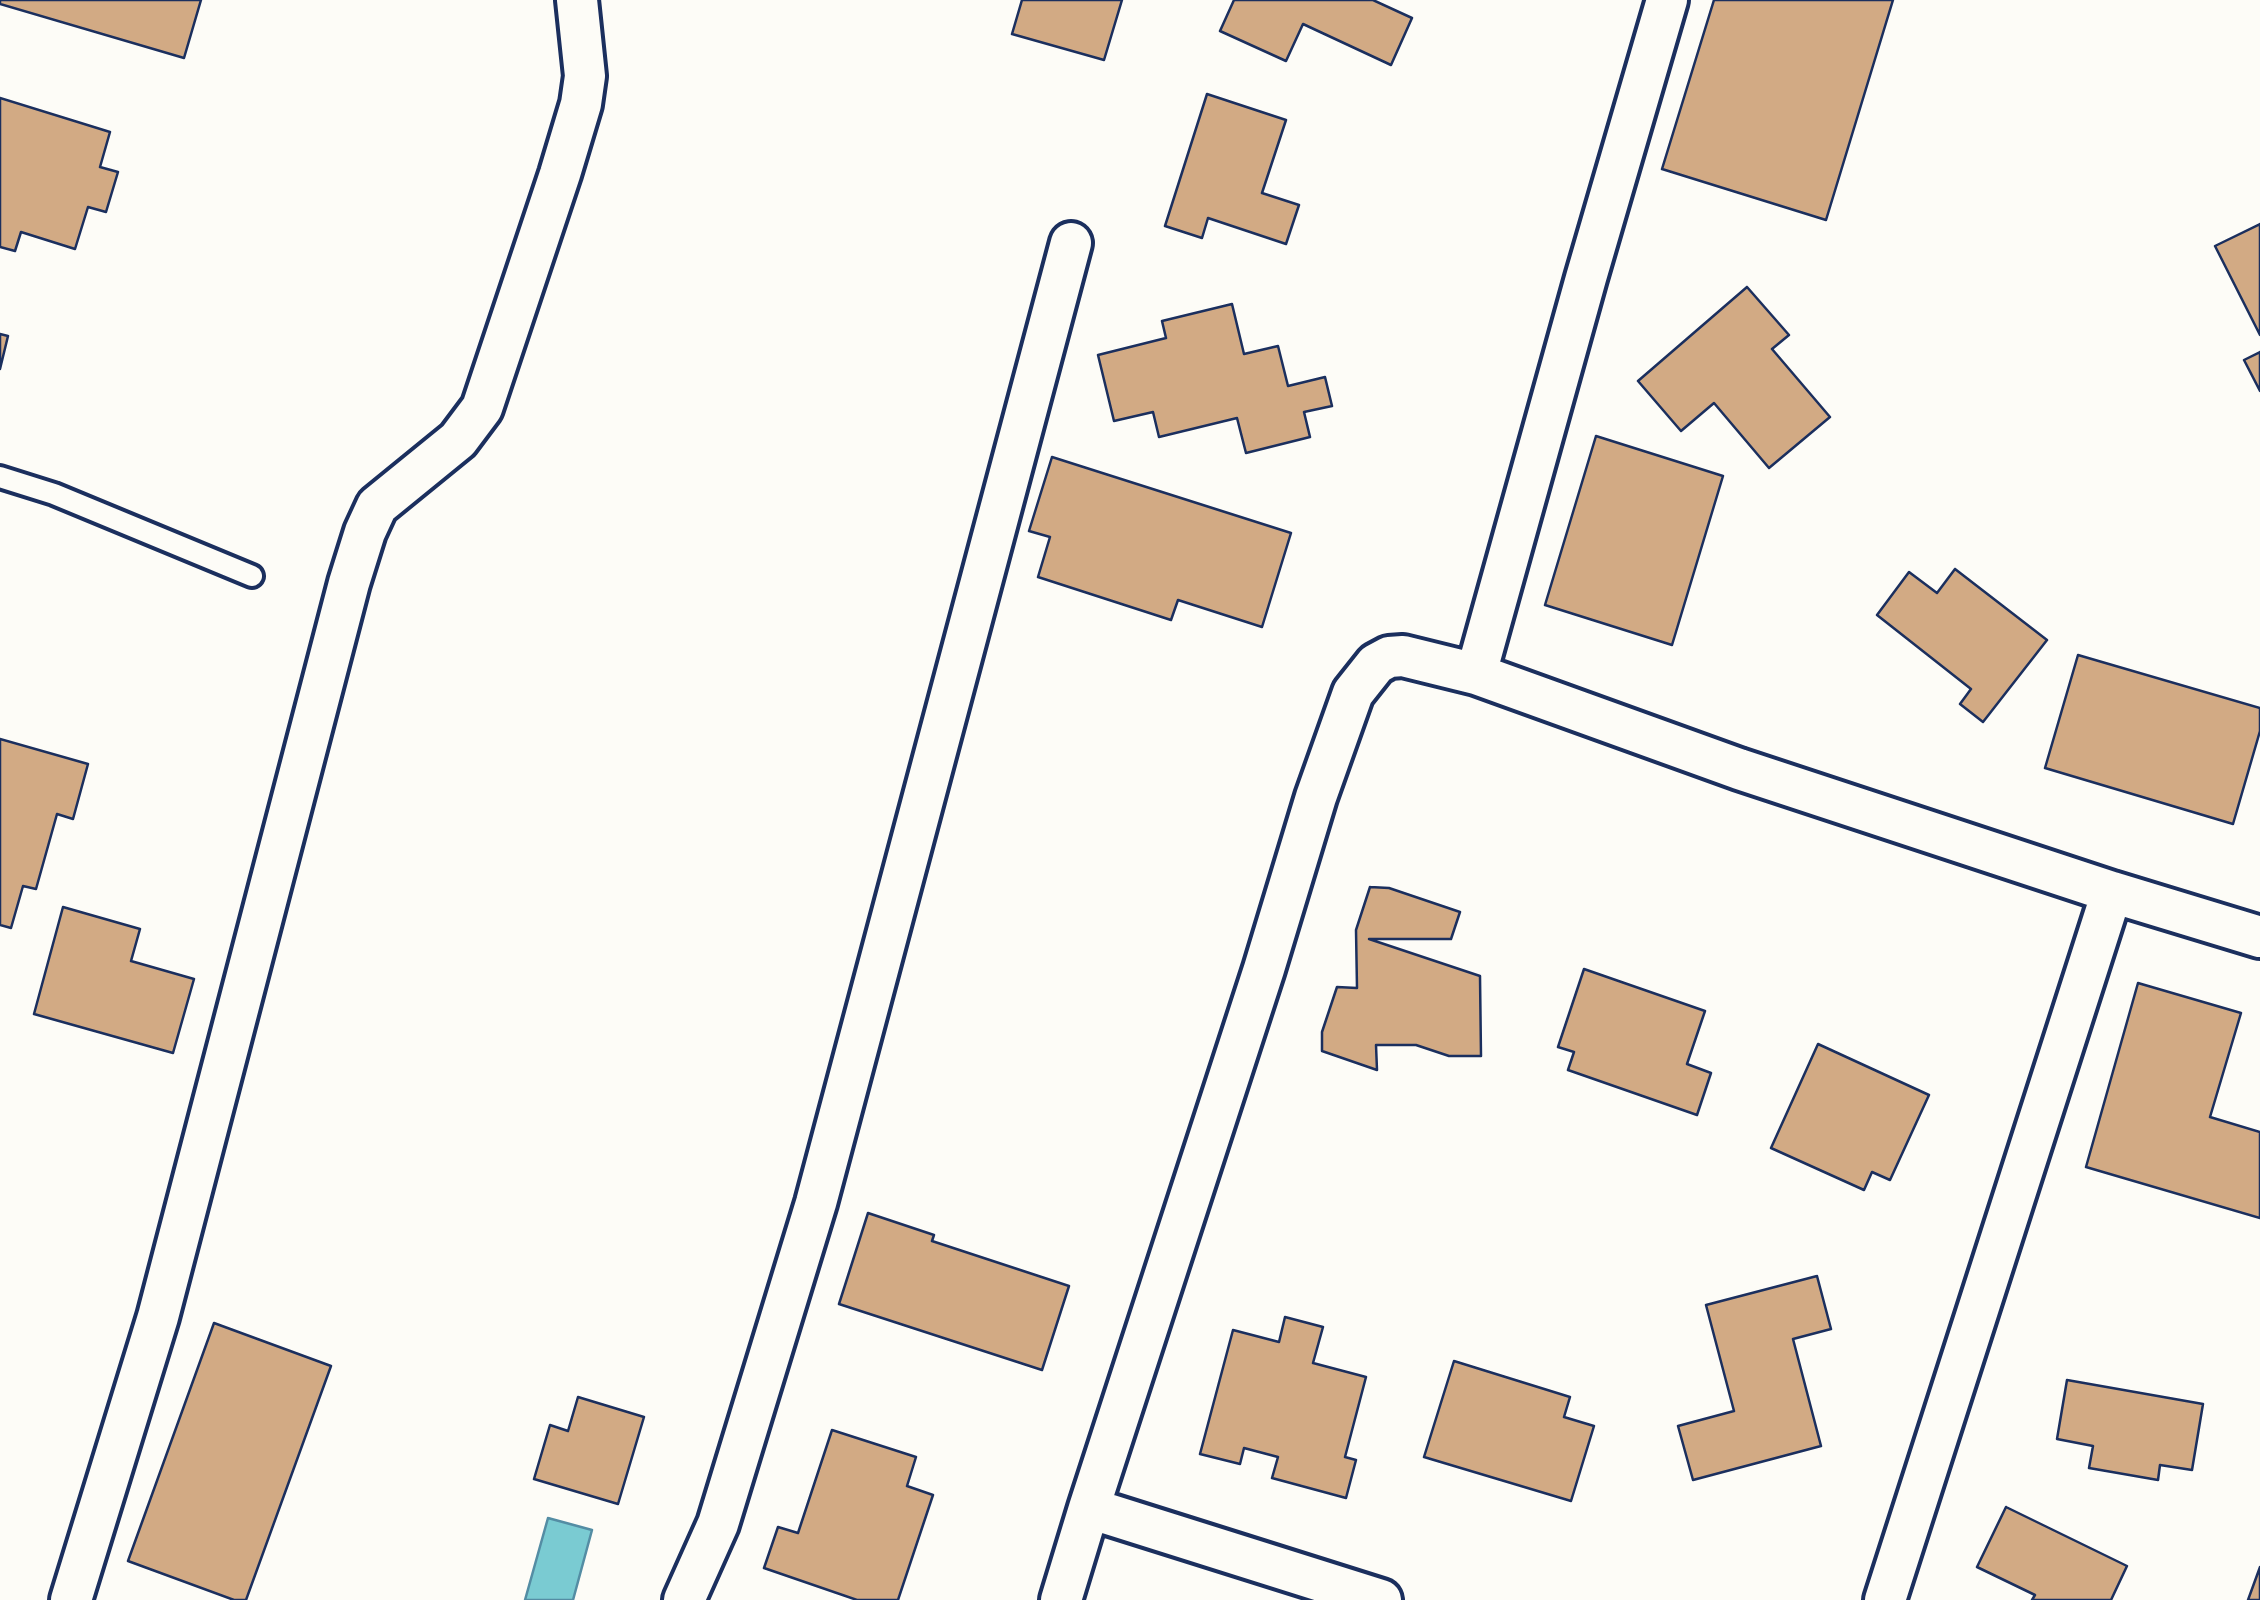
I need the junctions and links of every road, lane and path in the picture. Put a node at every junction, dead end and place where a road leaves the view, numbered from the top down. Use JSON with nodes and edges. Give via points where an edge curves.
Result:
{"nodes":[{"id":1,"x":577,"y":0,"type":"edge"},
{"id":2,"x":1667,"y":0,"type":"edge"},
{"id":3,"x":1072,"y":243,"type":"dead end"},
{"id":4,"x":0,"y":476,"type":"edge"},
{"id":5,"x":252,"y":576,"type":"dead end"},
{"id":6,"x":1476,"y":674,"type":"junction"},
{"id":7,"x":2112,"y":892,"type":"junction"},
{"id":8,"x":2260,"y":936,"type":"edge"},
{"id":9,"x":1088,"y":1508,"type":"junction"},
{"id":10,"x":71,"y":1600,"type":"edge"},
{"id":11,"x":684,"y":1600,"type":"edge"},
{"id":12,"x":1061,"y":1600,"type":"edge"},
{"id":13,"x":1381,"y":1600,"type":"edge"},
{"id":14,"x":1885,"y":1600,"type":"edge"}],
"edges":[{"from":1,"to":10,"type":"street","via":[[585,76],[580,104],[482,408],[458,440],[377,506],[364,532],[158,1316]]},
{"from":2,"to":6,"type":"street"},
{"from":3,"to":11,"type":"street","via":[[816,1203],[718,1524]]},
{"from":4,"to":5,"type":"lane"},
{"from":6,"to":7,"type":"street"},
{"from":6,"to":9,"type":"street","via":[[1389,657],[1353,693]]},
{"from":7,"to":8,"type":"street"},
{"from":7,"to":14,"type":"street"},
{"from":9,"to":12,"type":"street"},
{"from":9,"to":13,"type":"street"}]}
